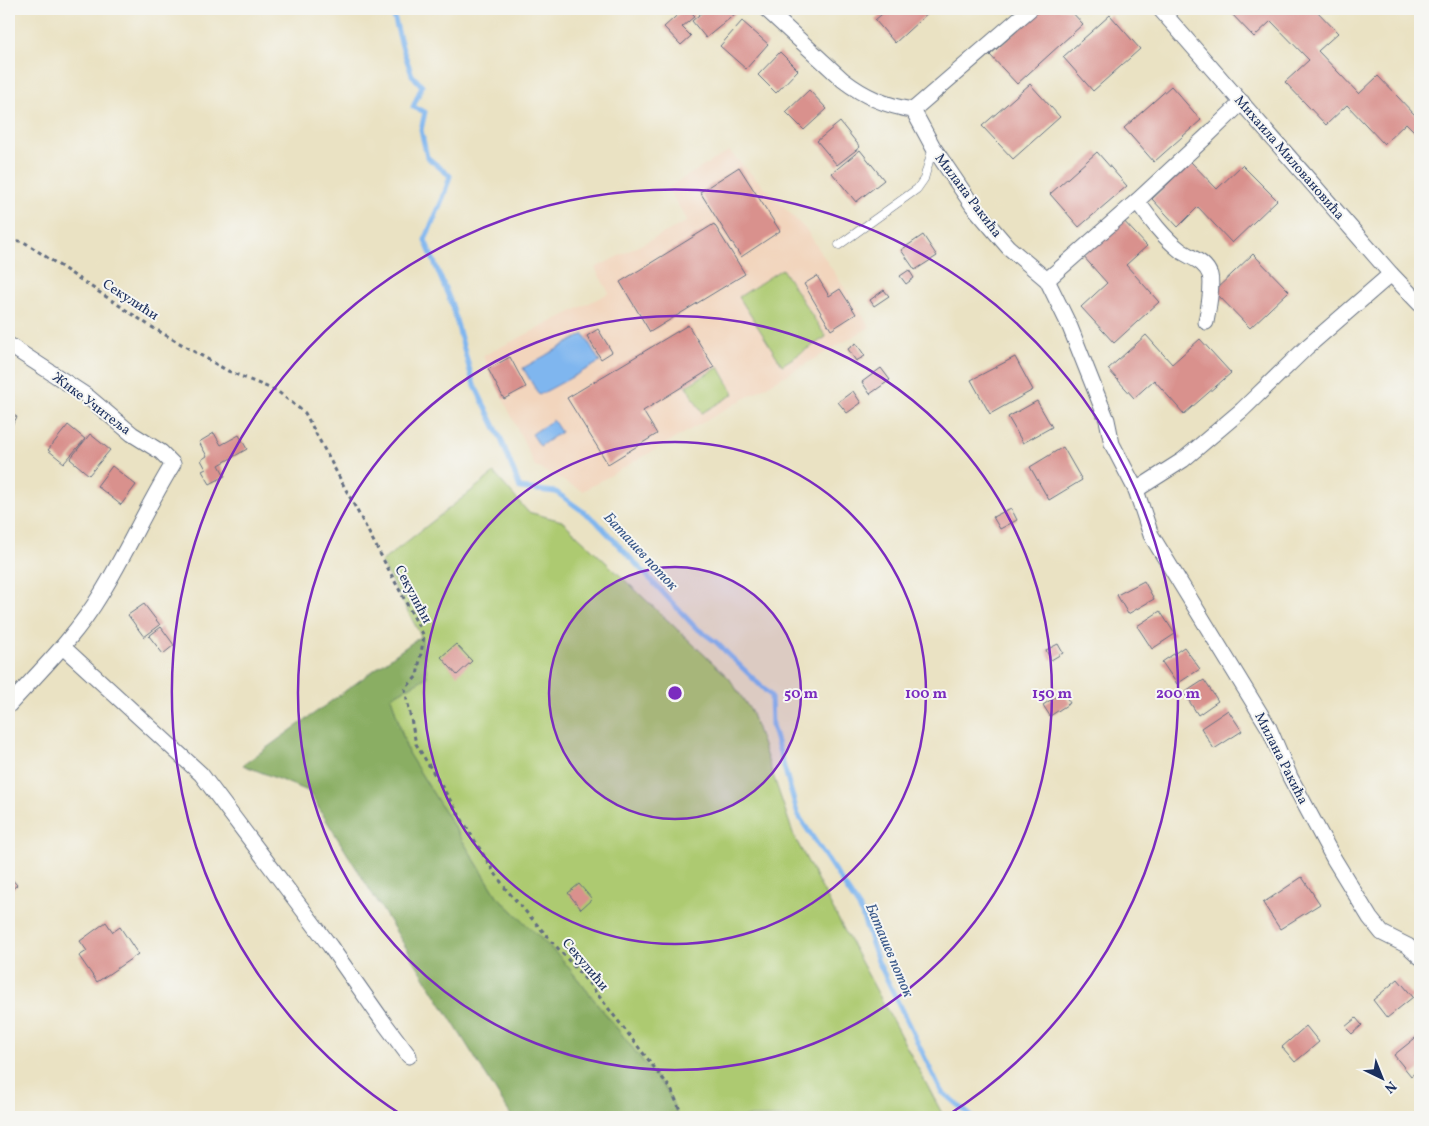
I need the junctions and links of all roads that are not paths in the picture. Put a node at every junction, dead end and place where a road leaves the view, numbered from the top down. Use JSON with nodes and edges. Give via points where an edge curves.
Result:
{"nodes":[{"id":1,"x":766,"y":9,"type":"edge"},
{"id":2,"x":1030,"y":9,"type":"edge"},
{"id":3,"x":1160,"y":9,"type":"edge"},
{"id":4,"x":1242,"y":102,"type":"junction"},
{"id":5,"x":913,"y":110,"type":"junction"},
{"id":6,"x":933,"y":147,"type":"junction"},
{"id":7,"x":1137,"y":201,"type":"junction"},
{"id":8,"x":839,"y":245,"type":"dead end"},
{"id":9,"x":1392,"y":274,"type":"junction"},
{"id":10,"x":1047,"y":280,"type":"junction"},
{"id":11,"x":1420,"y":304,"type":"edge"},
{"id":12,"x":1206,"y":322,"type":"dead end"},
{"id":13,"x":9,"y":345,"type":"edge"},
{"id":14,"x":1136,"y":490,"type":"junction"},
{"id":15,"x":64,"y":647,"type":"junction"},
{"id":16,"x":9,"y":706,"type":"edge"},
{"id":17,"x":1420,"y":956,"type":"edge"},
{"id":18,"x":409,"y":1056,"type":"dead end"}],
"edges":[{"from":1,"to":5,"type":"street","via":[[856,90],[884,104]]},
{"from":2,"to":5,"type":"street"},
{"from":3,"to":4,"type":"street","name":"Михаила Миловановића"},
{"from":4,"to":7,"type":"street"},
{"from":4,"to":9,"type":"street","name":"Михаила Миловановића"},
{"from":5,"to":6,"type":"street","name":"Милана Ракића"},
{"from":6,"to":8,"type":"lane","via":[[924,179],[917,189]]},
{"from":6,"to":10,"type":"street","name":"Милана Ракића","via":[[974,206],[1008,247]]},
{"from":7,"to":10,"type":"street"},
{"from":7,"to":12,"type":"street","via":[[1158,230],[1182,251],[1201,262],[1210,275]]},
{"from":9,"to":11,"type":"street","name":"Михаила Миловановића"},
{"from":9,"to":14,"type":"street","via":[[1183,460]]},
{"from":10,"to":14,"type":"street","name":"Милана Ракића","via":[[1070,327],[1107,420],[1112,444]]},
{"from":13,"to":15,"type":"street","name":"Жике Учитеља","via":[[87,396],[172,464],[100,596]]},
{"from":14,"to":17,"type":"street","name":"Милана Ракића","via":[[1151,535],[1269,728],[1290,777],[1334,859],[1382,933]]},
{"from":15,"to":16,"type":"street"},
{"from":15,"to":18,"type":"street","via":[[201,774]]}]}
